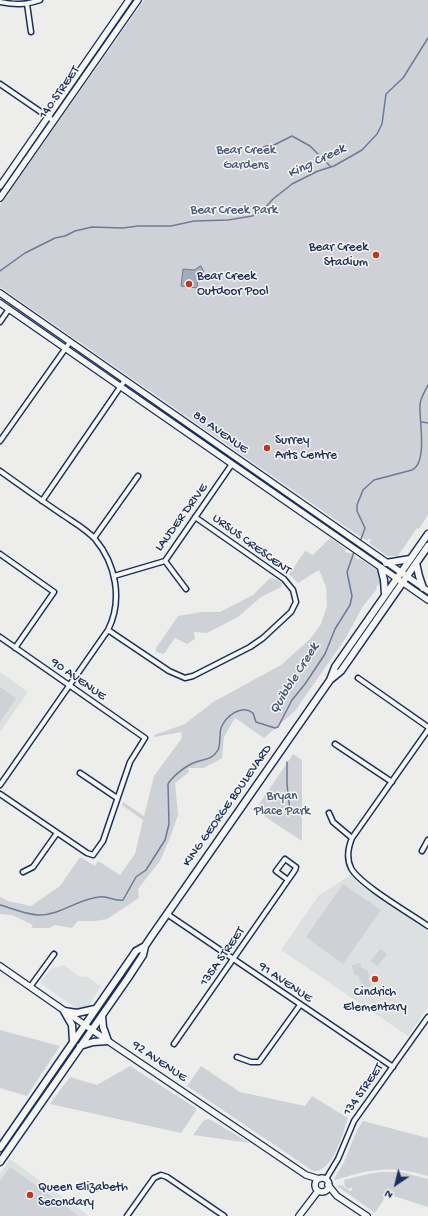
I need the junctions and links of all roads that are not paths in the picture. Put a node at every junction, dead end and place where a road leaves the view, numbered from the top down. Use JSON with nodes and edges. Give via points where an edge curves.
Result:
{"nodes":[{"id":1,"x":40,"y":0,"type":"edge"},
{"id":2,"x":134,"y":1,"type":"edge"},
{"id":3,"x":0,"y":2,"type":"edge"},
{"id":4,"x":27,"y":4,"type":"junction"},
{"id":5,"x":31,"y":32,"type":"dead end"},
{"id":6,"x":0,"y":84,"type":"edge"},
{"id":7,"x":48,"y":117,"type":"junction"},
{"id":8,"x":54,"y":121,"type":"junction"},
{"id":9,"x":0,"y":186,"type":"edge"},
{"id":10,"x":0,"y":198,"type":"edge"},
{"id":11,"x":0,"y":293,"type":"edge"},
{"id":12,"x":0,"y":302,"type":"edge"},
{"id":13,"x":9,"y":309,"type":"junction"},
{"id":14,"x":0,"y":322,"type":"edge"},
{"id":15,"x":70,"y":342,"type":"junction"},
{"id":16,"x":66,"y":348,"type":"junction"},
{"id":17,"x":125,"y":380,"type":"junction"},
{"id":18,"x":121,"y":386,"type":"junction"},
{"id":19,"x":0,"y":441,"type":"edge"},
{"id":20,"x":242,"y":462,"type":"junction"},
{"id":21,"x":232,"y":464,"type":"junction"},
{"id":22,"x":0,"y":471,"type":"edge"},
{"id":23,"x":138,"y":476,"type":"dead end"},
{"id":24,"x":42,"y":501,"type":"junction"},
{"id":25,"x":196,"y":517,"type":"junction"},
{"id":26,"x":428,"y":534,"type":"edge"},
{"id":27,"x":94,"y":538,"type":"junction"},
{"id":28,"x":428,"y":546,"type":"edge"},
{"id":29,"x":0,"y":554,"type":"edge"},
{"id":30,"x":410,"y":559,"type":"junction"},
{"id":31,"x":165,"y":560,"type":"junction"},
{"id":32,"x":386,"y":563,"type":"junction"},
{"id":33,"x":416,"y":563,"type":"junction"},
{"id":34,"x":381,"y":568,"type":"junction"},
{"id":35,"x":401,"y":573,"type":"junction"},
{"id":36,"x":114,"y":576,"type":"junction"},
{"id":37,"x":407,"y":577,"type":"junction"},
{"id":38,"x":396,"y":579,"type":"junction"},
{"id":39,"x":402,"y":583,"type":"junction"},
{"id":40,"x":186,"y":589,"type":"dead end"},
{"id":41,"x":426,"y":589,"type":"edge"},
{"id":42,"x":385,"y":595,"type":"junction"},
{"id":43,"x":428,"y":600,"type":"edge"},
{"id":44,"x":108,"y":630,"type":"junction"},
{"id":45,"x":0,"y":637,"type":"edge"},
{"id":46,"x":15,"y":648,"type":"junction"},
{"id":47,"x":358,"y":678,"type":"dead end"},
{"id":48,"x":330,"y":680,"type":"junction"},
{"id":49,"x":69,"y":685,"type":"junction"},
{"id":50,"x":428,"y":727,"type":"edge"},
{"id":51,"x":428,"y":730,"type":"edge"},
{"id":52,"x":336,"y":744,"type":"dead end"},
{"id":53,"x":80,"y":773,"type":"dead end"},
{"id":54,"x":392,"y":782,"type":"junction"},
{"id":55,"x":0,"y":785,"type":"edge"},
{"id":56,"x":0,"y":794,"type":"edge"},
{"id":57,"x":117,"y":798,"type":"junction"},
{"id":58,"x":329,"y":813,"type":"dead end"},
{"id":59,"x":56,"y":833,"type":"junction"},
{"id":60,"x":352,"y":838,"type":"junction"},
{"id":61,"x":428,"y":840,"type":"edge"},
{"id":62,"x":422,"y":851,"type":"dead end"},
{"id":63,"x":22,"y":872,"type":"dead end"},
{"id":64,"x":288,"y":880,"type":"junction"},
{"id":65,"x":167,"y":914,"type":"junction"},
{"id":66,"x":428,"y":926,"type":"edge"},
{"id":67,"x":145,"y":946,"type":"junction"},
{"id":68,"x":54,"y":954,"type":"dead end"},
{"id":69,"x":234,"y":960,"type":"junction"},
{"id":70,"x":0,"y":966,"type":"edge"},
{"id":71,"x":30,"y":987,"type":"junction"},
{"id":72,"x":300,"y":1004,"type":"junction"},
{"id":73,"x":95,"y":1009,"type":"junction"},
{"id":74,"x":64,"y":1011,"type":"junction"},
{"id":75,"x":102,"y":1016,"type":"junction"},
{"id":76,"x":428,"y":1018,"type":"edge"},
{"id":77,"x":84,"y":1024,"type":"junction"},
{"id":78,"x":91,"y":1030,"type":"junction"},
{"id":79,"x":73,"y":1041,"type":"junction"},
{"id":80,"x":108,"y":1041,"type":"junction"},
{"id":81,"x":174,"y":1044,"type":"dead end"},
{"id":82,"x":80,"y":1046,"type":"junction"},
{"id":83,"x":237,"y":1057,"type":"dead end"},
{"id":84,"x":393,"y":1068,"type":"junction"},
{"id":85,"x":0,"y":1148,"type":"edge"},
{"id":86,"x":0,"y":1162,"type":"edge"},
{"id":87,"x":306,"y":1175,"type":"junction"},
{"id":88,"x":319,"y":1179,"type":"junction"},
{"id":89,"x":327,"y":1182,"type":"junction"},
{"id":90,"x":319,"y":1189,"type":"junction"},
{"id":91,"x":337,"y":1196,"type":"junction"},
{"id":92,"x":216,"y":1211,"type":"junction"},
{"id":93,"x":127,"y":1216,"type":"edge"},
{"id":94,"x":212,"y":1216,"type":"edge"},
{"id":95,"x":224,"y":1216,"type":"edge"},
{"id":96,"x":299,"y":1216,"type":"edge"},
{"id":97,"x":366,"y":1216,"type":"edge"}],
"edges":[{"from":1,"to":4,"type":"street"},
{"from":2,"to":7,"type":"main road","name":"140 STREET"},
{"from":2,"to":8,"type":"main road","name":"140 STREET"},
{"from":3,"to":4,"type":"street"},
{"from":4,"to":5,"type":"street"},
{"from":6,"to":7,"type":"street"},
{"from":7,"to":8,"type":"street"},
{"from":7,"to":9,"type":"main road","name":"140 STREET"},
{"from":8,"to":10,"type":"main road","name":"140 STREET"},
{"from":11,"to":15,"type":"main road","name":"88 AVENUE"},
{"from":12,"to":13,"type":"main road","name":"88 AVENUE"},
{"from":13,"to":14,"type":"street"},
{"from":13,"to":16,"type":"main road","name":"88 AVENUE"},
{"from":15,"to":16,"type":"street"},
{"from":15,"to":17,"type":"main road","name":"88 AVENUE"},
{"from":16,"to":18,"type":"main road","name":"88 AVENUE"},
{"from":16,"to":19,"type":"street"},
{"from":17,"to":18,"type":"street"},
{"from":17,"to":20,"type":"main road","name":"88 AVENUE"},
{"from":18,"to":21,"type":"main road","name":"88 AVENUE"},
{"from":18,"to":24,"type":"street"},
{"from":20,"to":21,"type":"main road"},
{"from":20,"to":32,"type":"main road","name":"88 AVENUE"},
{"from":21,"to":25,"type":"street","name":"LAUDER DRIVE"},
{"from":21,"to":34,"type":"main road","name":"88 AVENUE"},
{"from":22,"to":24,"type":"street"},
{"from":23,"to":27,"type":"street"},
{"from":24,"to":27,"type":"street"},
{"from":25,"to":31,"type":"street","name":"LAUDER DRIVE"},
{"from":25,"to":44,"type":"street","name":"URSUS CRESCENT","via":[[284,579],[294,590],[296,602],[291,612],[250,647],[185,678],[169,671]]},
{"from":26,"to":30,"type":"main road","name":"KING GEORGE BOULEVARD"},
{"from":27,"to":36,"type":"street","via":[[110,563]]},
{"from":28,"to":33,"type":"main road","name":"KING GEORGE BOULEVARD"},
{"from":29,"to":46,"type":"street","via":[[54,592]]},
{"from":30,"to":32,"type":"main road"},
{"from":30,"to":35,"type":"main road","name":"KING GEORGE BOULEVARD"},
{"from":31,"to":36,"type":"street","name":"LAUDER DRIVE"},
{"from":31,"to":40,"type":"street"},
{"from":32,"to":35,"type":"main road","name":"88 AVENUE"},
{"from":33,"to":37,"type":"main road","name":"KING GEORGE BOULEVARD"},
{"from":33,"to":41,"type":"main road"},
{"from":34,"to":38,"type":"main road","name":"88 AVENUE"},
{"from":34,"to":42,"type":"main road"},
{"from":35,"to":37,"type":"main road","name":"88 AVENUE"},
{"from":35,"to":38,"type":"main road","name":"KING GEORGE BOULEVARD"},
{"from":36,"to":44,"type":"street","via":[[116,603]]},
{"from":37,"to":39,"type":"main road","name":"KING GEORGE BOULEVARD"},
{"from":37,"to":41,"type":"main road","name":"88 AVENUE"},
{"from":38,"to":39,"type":"main road","name":"88 AVENUE"},
{"from":38,"to":42,"type":"main road","name":"KING GEORGE BOULEVARD"},
{"from":39,"to":43,"type":"main road","name":"88 AVENUE"},
{"from":39,"to":48,"type":"main road","name":"KING GEORGE BOULEVARD","via":[[341,671]]},
{"from":42,"to":48,"type":"main road","name":"KING GEORGE BOULEVARD","via":[[335,667]]},
{"from":44,"to":49,"type":"street"},
{"from":45,"to":46,"type":"street","name":"90 AVENUE"},
{"from":46,"to":49,"type":"street","name":"90 AVENUE"},
{"from":47,"to":50,"type":"street"},
{"from":48,"to":65,"type":"main road","name":"KING GEORGE BOULEVARD"},
{"from":49,"to":55,"type":"street"},
{"from":49,"to":57,"type":"street","name":"90 AVENUE","via":[[145,738],[130,762]]},
{"from":51,"to":54,"type":"street"},
{"from":52,"to":54,"type":"street"},
{"from":53,"to":57,"type":"street"},
{"from":54,"to":60,"type":"street"},
{"from":56,"to":59,"type":"street"},
{"from":57,"to":59,"type":"street","via":[[103,841],[93,855],[87,854]]},
{"from":58,"to":60,"type":"street","via":[[333,822]]},
{"from":59,"to":63,"type":"street","via":[[33,867]]},
{"from":60,"to":66,"type":"street","via":[[349,861],[351,868],[362,881]]},
{"from":61,"to":62,"type":"street"},
{"from":64,"to":64,"type":"street","name":"135A STREET","via":[[276,871],[285,860],[296,868]]},
{"from":64,"to":69,"type":"street","name":"135A STREET"},
{"from":65,"to":67,"type":"main road","name":"KING GEORGE BOULEVARD"},
{"from":65,"to":69,"type":"street","name":"91 AVENUE"},
{"from":67,"to":73,"type":"main road","name":"KING GEORGE BOULEVARD","via":[[136,951]]},
{"from":67,"to":75,"type":"main road","name":"KING GEORGE BOULEVARD","via":[[143,955]]},
{"from":68,"to":71,"type":"street"},
{"from":69,"to":72,"type":"street","name":"91 AVENUE"},
{"from":69,"to":81,"type":"street","name":"135A STREET"},
{"from":70,"to":71,"type":"main road","name":"92 AVENUE"},
{"from":71,"to":74,"type":"main road","name":"92 AVENUE"},
{"from":72,"to":83,"type":"street","via":[[259,1062]]},
{"from":72,"to":84,"type":"street","name":"91 AVENUE"},
{"from":73,"to":74,"type":"main road","via":[[77,1013]]},
{"from":73,"to":77,"type":"main road","name":"KING GEORGE BOULEVARD"},
{"from":74,"to":77,"type":"main road","name":"92 AVENUE"},
{"from":74,"to":79,"type":"main road","via":[[72,1025]]},
{"from":75,"to":78,"type":"main road","name":"KING GEORGE BOULEVARD"},
{"from":75,"to":80,"type":"main road"},
{"from":76,"to":84,"type":"street","name":"134 STREET"},
{"from":77,"to":78,"type":"main road","name":"92 AVENUE"},
{"from":77,"to":79,"type":"main road","name":"KING GEORGE BOULEVARD"},
{"from":78,"to":80,"type":"main road","name":"92 AVENUE"},
{"from":78,"to":82,"type":"main road","name":"KING GEORGE BOULEVARD"},
{"from":79,"to":85,"type":"main road","name":"KING GEORGE BOULEVARD"},
{"from":80,"to":82,"type":"main road"},
{"from":80,"to":87,"type":"main road","name":"92 AVENUE"},
{"from":82,"to":86,"type":"main road","name":"KING GEORGE BOULEVARD"},
{"from":84,"to":89,"type":"street","name":"134 STREET","via":[[354,1121]]},
{"from":87,"to":88,"type":"main road"},
{"from":87,"to":90,"type":"main road"},
{"from":88,"to":89,"type":"main road"},
{"from":88,"to":90,"type":"main road","via":[[316,1181]]},
{"from":89,"to":90,"type":"main road","via":[[327,1189]]},
{"from":89,"to":91,"type":"main road"},
{"from":90,"to":91,"type":"main road"},
{"from":90,"to":96,"type":"main road"},
{"from":91,"to":97,"type":"main road"},
{"from":92,"to":93,"type":"street","via":[[161,1175],[154,1178]]},
{"from":92,"to":94,"type":"street"},
{"from":92,"to":95,"type":"street"}]}
